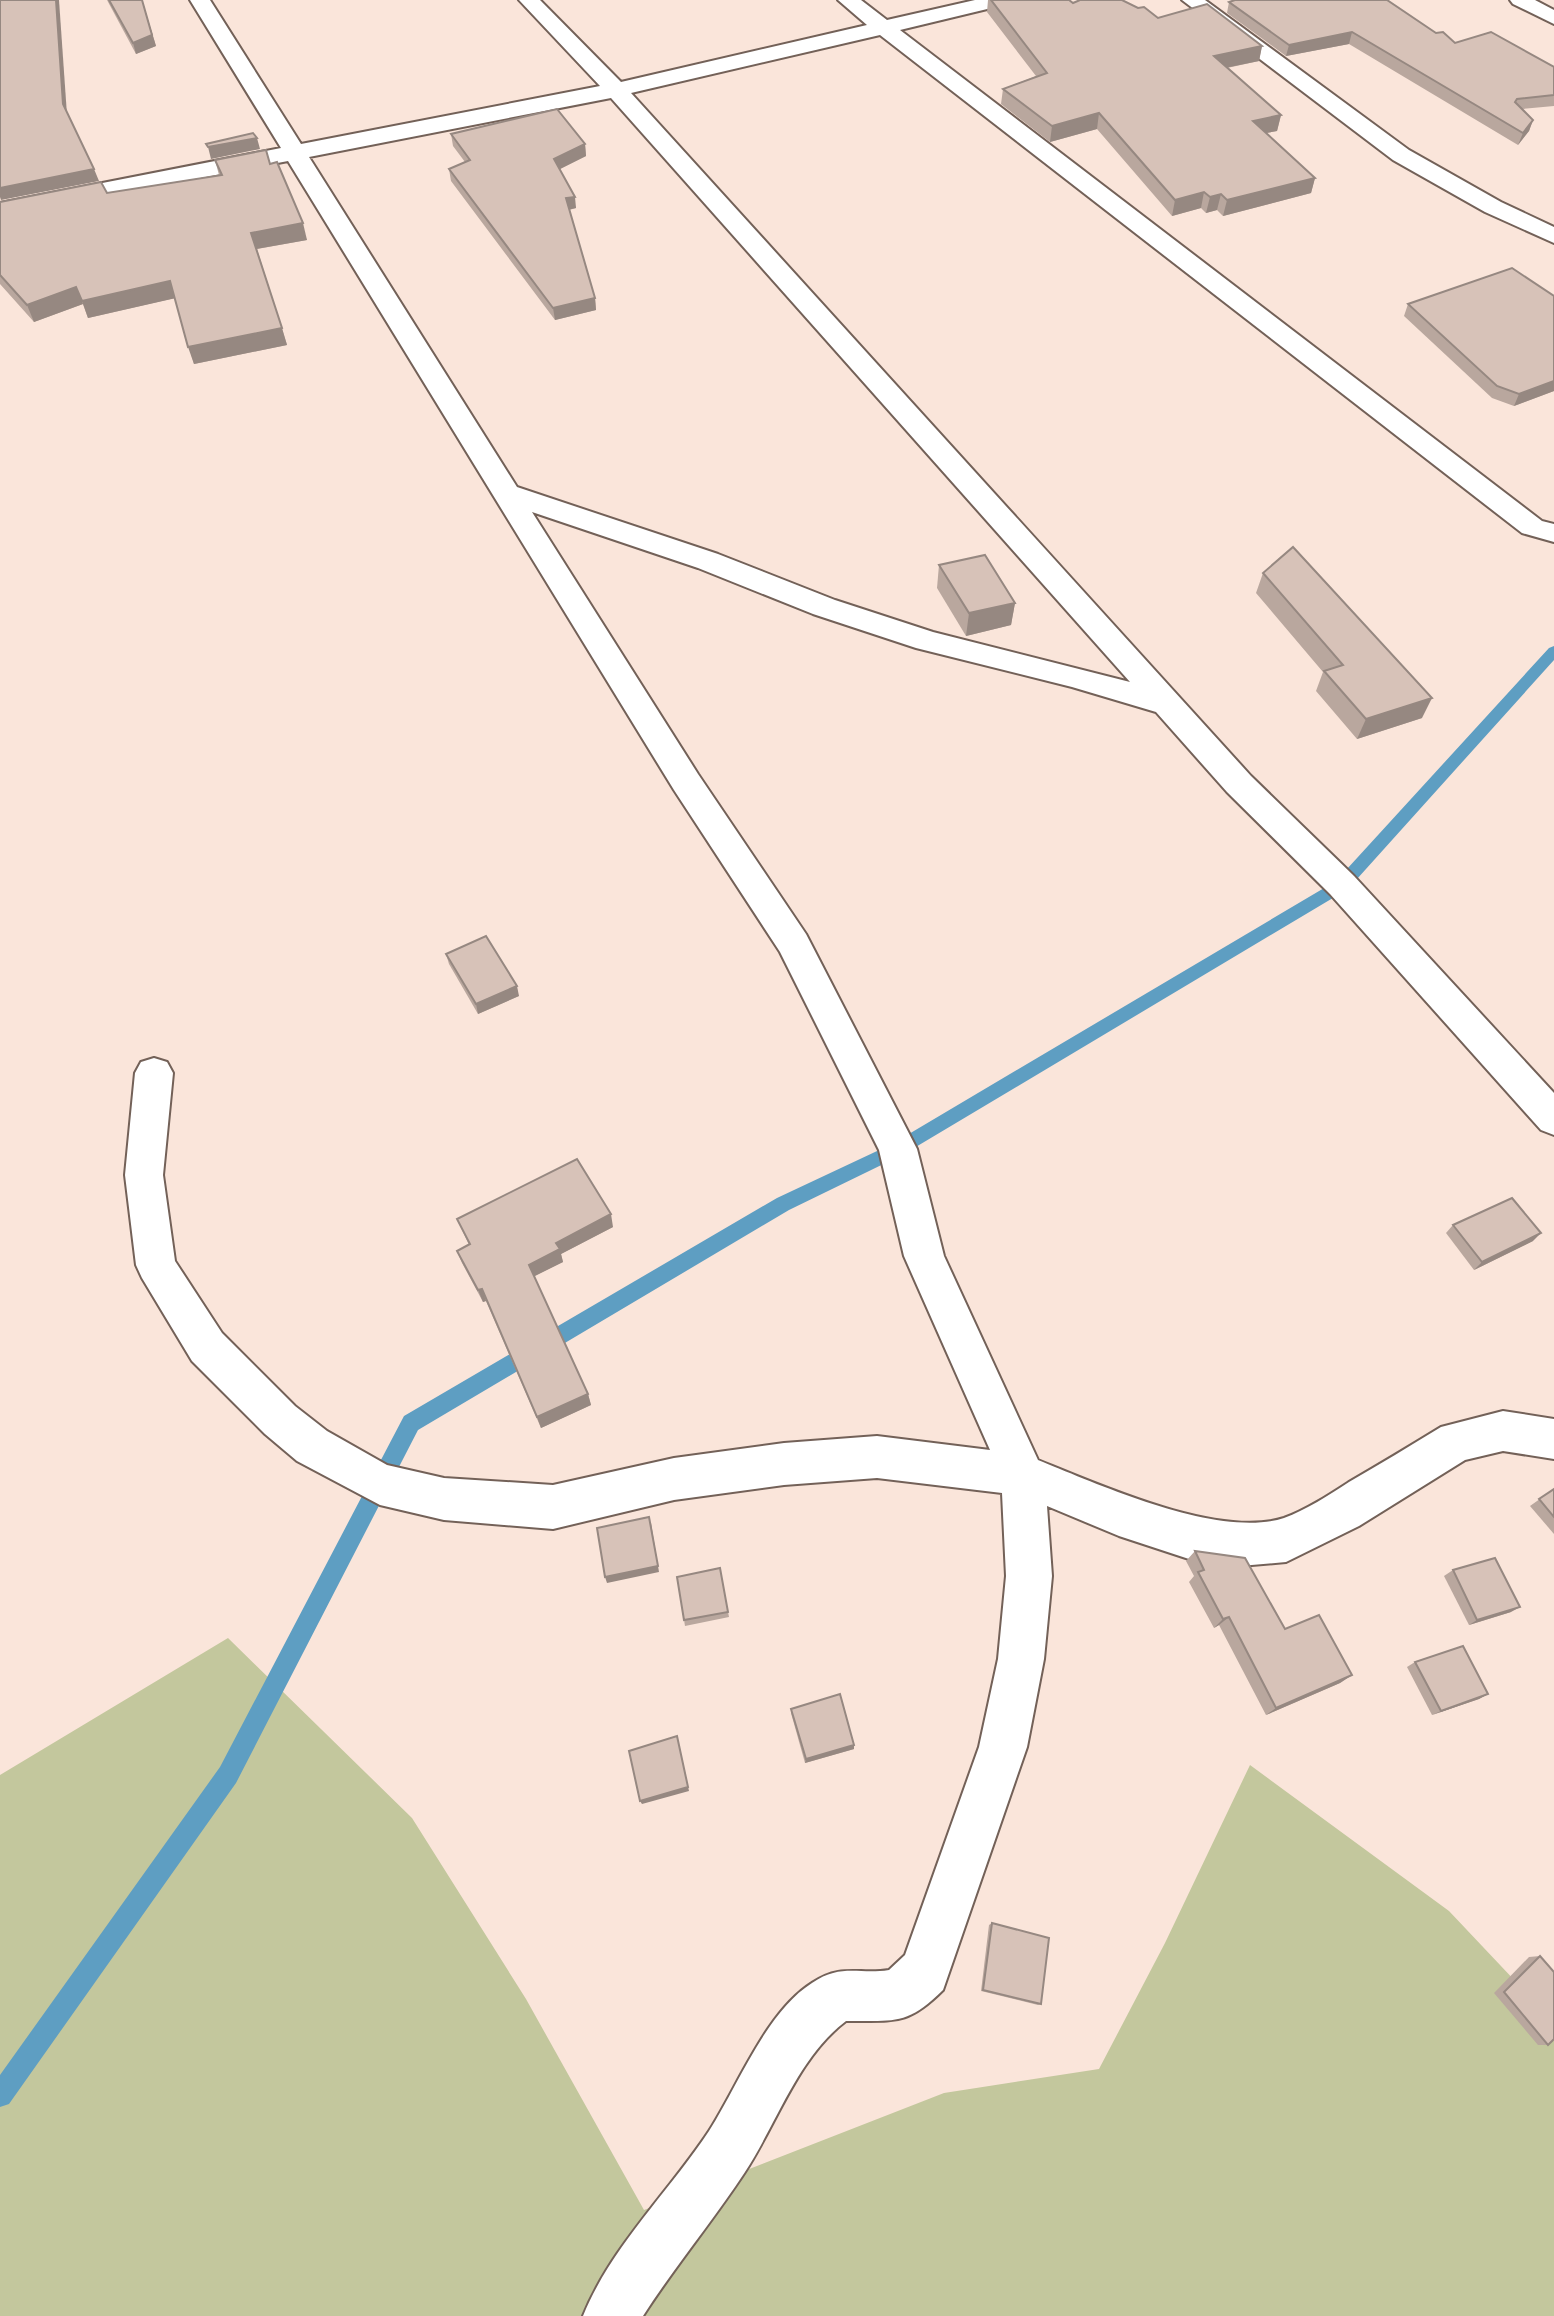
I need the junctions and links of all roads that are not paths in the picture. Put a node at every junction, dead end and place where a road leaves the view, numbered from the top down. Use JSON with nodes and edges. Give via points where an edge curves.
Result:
{"nodes":[{"id":1,"x":200,"y":0,"type":"edge"},
{"id":2,"x":529,"y":0,"type":"edge"},
{"id":3,"x":848,"y":0,"type":"edge"},
{"id":4,"x":1002,"y":0,"type":"edge"},
{"id":5,"x":1192,"y":0,"type":"edge"},
{"id":6,"x":1520,"y":0,"type":"edge"},
{"id":7,"x":1554,"y":18,"type":"edge"},
{"id":8,"x":883,"y":29,"type":"junction"},
{"id":9,"x":616,"y":90,"type":"junction"},
{"id":10,"x":295,"y":153,"type":"junction"},
{"id":11,"x":0,"y":210,"type":"edge"},
{"id":12,"x":1554,"y":236,"type":"edge"},
{"id":13,"x":506,"y":493,"type":"junction"},
{"id":14,"x":1554,"y":533,"type":"edge"},
{"id":15,"x":1169,"y":705,"type":"junction"},
{"id":16,"x":154,"y":1073,"type":"dead end"},
{"id":17,"x":1554,"y":1119,"type":"edge"},
{"id":18,"x":1554,"y":1439,"type":"edge"},
{"id":19,"x":1023,"y":1475,"type":"junction"},
{"id":20,"x":611,"y":2316,"type":"edge"}],
"edges":[{"from":1,"to":10,"type":"street"},
{"from":2,"to":9,"type":"street"},
{"from":3,"to":8,"type":"street"},
{"from":4,"to":8,"type":"street"},
{"from":5,"to":12,"type":"street","via":[[1401,155]]},
{"from":6,"to":7,"type":"street"},
{"from":8,"to":9,"type":"street"},
{"from":8,"to":14,"type":"street","via":[[1532,527]]},
{"from":9,"to":10,"type":"street"},
{"from":9,"to":15,"type":"street"},
{"from":10,"to":11,"type":"street"},
{"from":10,"to":13,"type":"street"},
{"from":13,"to":15,"type":"street","via":[[927,641]]},
{"from":13,"to":19,"type":"street","via":[[686,782],[794,944],[898,1149],[924,1256]]},
{"from":15,"to":17,"type":"street","via":[[1239,784],[1342,885]]},
{"from":16,"to":19,"type":"street","via":[[144,1175],[156,1265],[207,1347],[280,1419],[313,1446],[380,1484],[444,1499],[554,1507],[674,1479],[877,1457]]},
{"from":18,"to":19,"type":"street","via":[[1503,1431],[1456,1442],[1286,1540],[1240,1544],[1192,1538]]},
{"from":19,"to":20,"type":"street","via":[[1029,1576],[1018,1671],[1003,1747],[925,1972],[913,1987],[896,1997],[837,1995],[817,2011],[727,2151]]}]}
